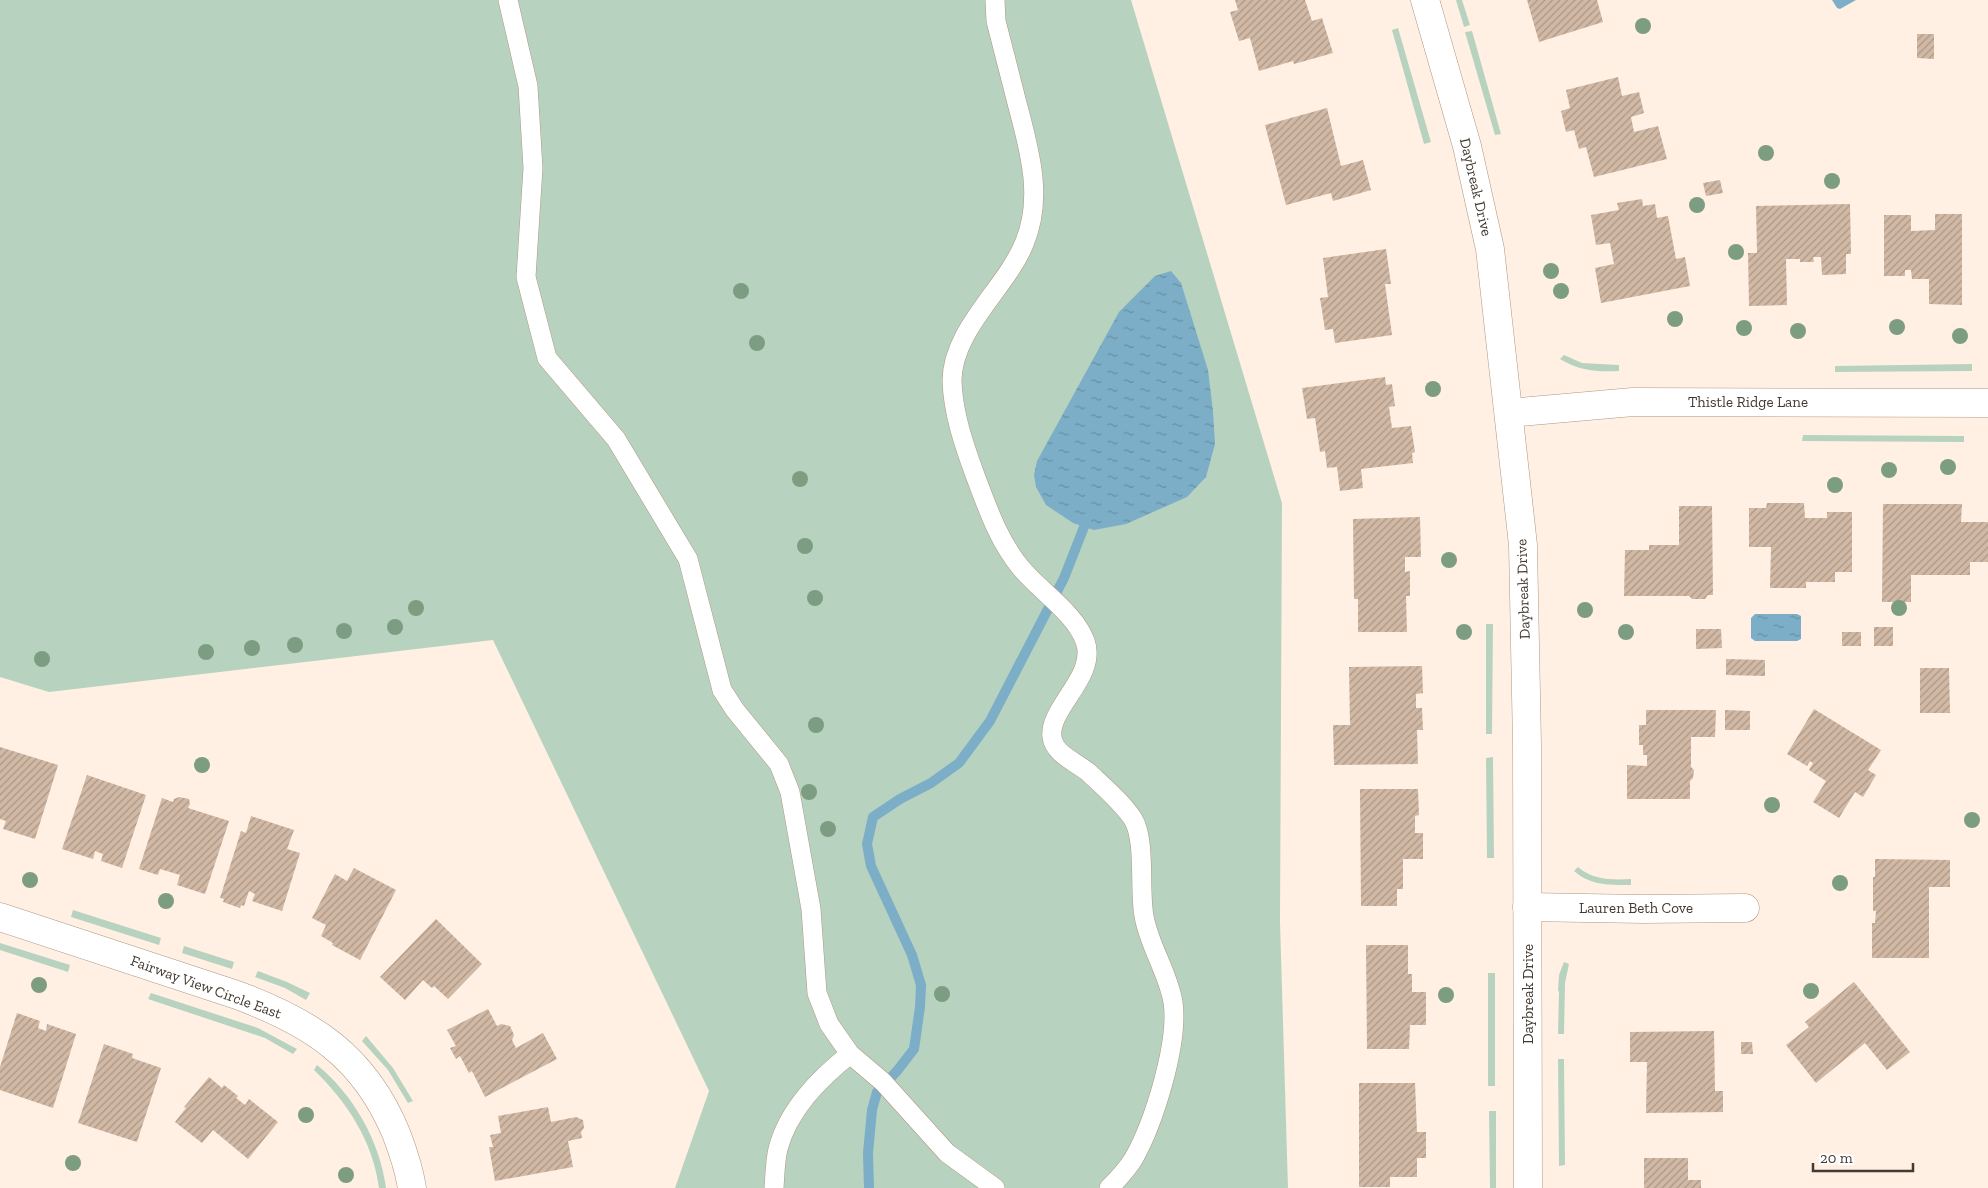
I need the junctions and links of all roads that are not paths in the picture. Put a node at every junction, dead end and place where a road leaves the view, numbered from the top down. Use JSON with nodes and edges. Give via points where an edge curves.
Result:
{"nodes":[{"id":1,"x":508,"y":0,"type":"edge"},
{"id":2,"x":995,"y":0,"type":"edge"},
{"id":3,"x":1425,"y":0,"type":"edge"},
{"id":4,"x":1988,"y":402,"type":"edge"},
{"id":5,"x":1509,"y":413,"type":"junction"},
{"id":6,"x":1527,"y":907,"type":"junction"},
{"id":7,"x":1745,"y":908,"type":"dead end"},
{"id":8,"x":0,"y":918,"type":"edge"},
{"id":9,"x":850,"y":1054,"type":"junction"},
{"id":10,"x":412,"y":1188,"type":"edge"},
{"id":11,"x":774,"y":1188,"type":"edge"},
{"id":12,"x":995,"y":1188,"type":"edge"},
{"id":13,"x":1109,"y":1188,"type":"edge"},
{"id":14,"x":1528,"y":1188,"type":"edge"}],
"edges":[{"from":1,"to":9,"type":"lane","via":[[529,95],[533,168],[526,277],[546,358],[616,439],[688,560],[722,690],[779,764],[790,792],[811,909],[817,993],[829,1024]]},
{"from":2,"to":13,"type":"lane","via":[[996,21],[1030,154],[1034,206],[1024,244],[974,321],[956,358],[952,376],[953,395],[960,432],[994,527],[1007,550],[1067,614],[1085,641],[1086,664],[1054,722],[1052,737],[1058,750],[1088,772],[1136,822],[1144,916],[1173,1003],[1166,1071],[1146,1130],[1134,1158]]},
{"from":3,"to":5,"type":"street","name":"Daybreak Drive","via":[[1466,146],[1490,249]]},
{"from":4,"to":5,"type":"street","name":"Thistle Ridge Lane","via":[[1633,402]]},
{"from":5,"to":6,"type":"street","name":"Daybreak Drive","via":[[1525,612]]},
{"from":6,"to":7,"type":"street","name":"Lauren Beth Cove"},
{"from":6,"to":14,"type":"street","name":"Daybreak Drive"},
{"from":8,"to":10,"type":"street","name":"Fairway View Circle East","via":[[237,995],[306,1026],[354,1065],[375,1094],[403,1152]]},
{"from":9,"to":11,"type":"lane","via":[[815,1086],[787,1125],[777,1151]]},
{"from":9,"to":12,"type":"lane","via":[[883,1082],[947,1153]]}]}
